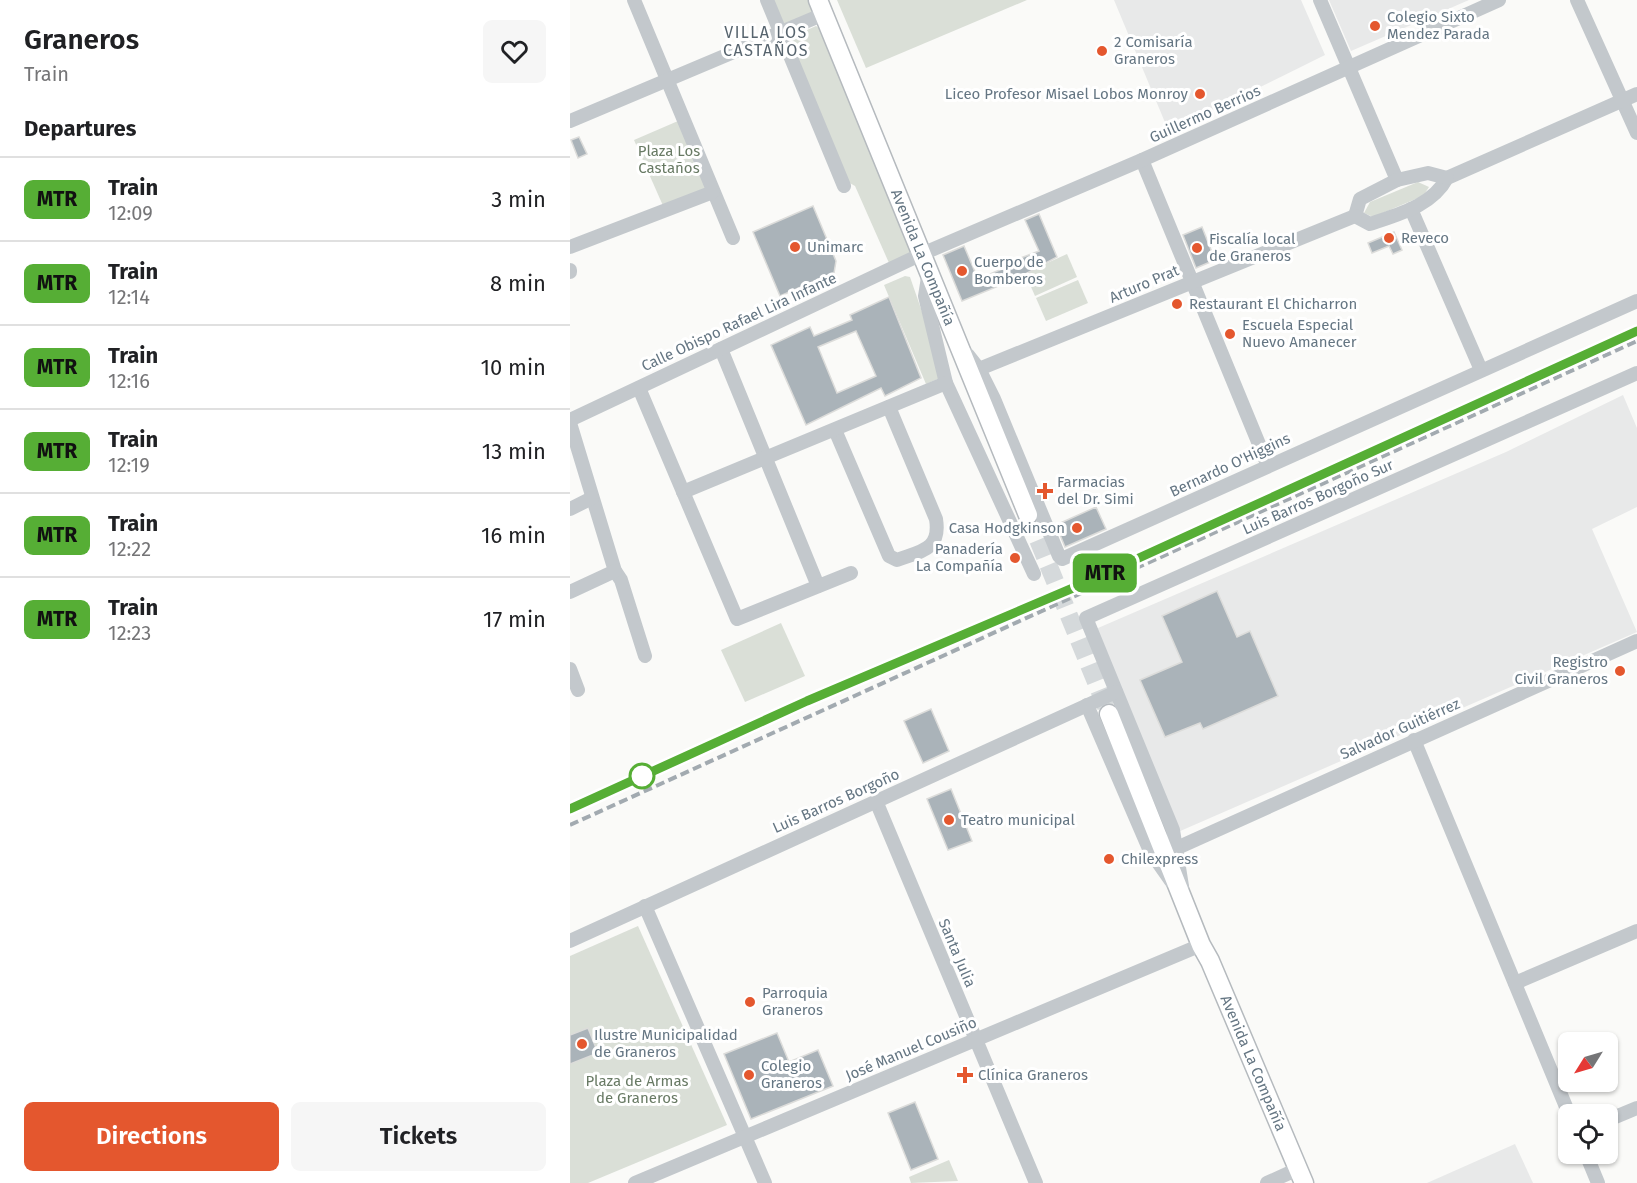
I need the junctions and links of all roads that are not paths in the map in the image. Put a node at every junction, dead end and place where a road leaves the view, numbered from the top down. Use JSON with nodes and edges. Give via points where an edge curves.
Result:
{"nodes":[{"id":1,"x":634,"y":0,"type":"edge"},
{"id":2,"x":767,"y":0,"type":"edge"},
{"id":3,"x":1320,"y":0,"type":"edge"},
{"id":4,"x":1499,"y":0,"type":"edge"},
{"id":5,"x":1577,"y":0,"type":"edge"},
{"id":6,"x":821,"y":7,"type":"edge"},
{"id":7,"x":781,"y":32,"type":"junction"},
{"id":8,"x":1350,"y":66,"type":"junction"},
{"id":9,"x":668,"y":80,"type":"junction"},
{"id":10,"x":1637,"y":94,"type":"edge"},
{"id":11,"x":1623,"y":100,"type":"junction"},
{"id":12,"x":570,"y":121,"type":"edge"},
{"id":13,"x":1637,"y":134,"type":"edge"},
{"id":14,"x":1142,"y":160,"type":"junction"},
{"id":15,"x":1447,"y":178,"type":"junction"},
{"id":16,"x":1397,"y":180,"type":"junction"},
{"id":17,"x":844,"y":186,"type":"dead end"},
{"id":18,"x":713,"y":192,"type":"junction"},
{"id":19,"x":1411,"y":210,"type":"junction"},
{"id":20,"x":1355,"y":216,"type":"junction"},
{"id":21,"x":733,"y":238,"type":"dead end"},
{"id":22,"x":570,"y":247,"type":"edge"},
{"id":23,"x":926,"y":262,"type":"junction"},
{"id":24,"x":1190,"y":282,"type":"junction"},
{"id":25,"x":1637,"y":301,"type":"edge"},
{"id":26,"x":956,"y":339,"type":"junction"},
{"id":27,"x":722,"y":349,"type":"junction"},
{"id":28,"x":979,"y":369,"type":"junction"},
{"id":29,"x":1481,"y":370,"type":"junction"},
{"id":30,"x":1637,"y":373,"type":"edge"},
{"id":31,"x":946,"y":383,"type":"junction"},
{"id":32,"x":639,"y":388,"type":"junction"},
{"id":33,"x":889,"y":407,"type":"junction"},
{"id":34,"x":570,"y":422,"type":"edge"},
{"id":35,"x":835,"y":430,"type":"junction"},
{"id":36,"x":766,"y":458,"type":"junction"},
{"id":37,"x":1268,"y":466,"type":"junction"},
{"id":38,"x":683,"y":492,"type":"junction"},
{"id":39,"x":592,"y":498,"type":"junction"},
{"id":40,"x":570,"y":509,"type":"edge"},
{"id":41,"x":1035,"y":516,"type":"junction"},
{"id":42,"x":1013,"y":530,"type":"junction"},
{"id":43,"x":615,"y":571,"type":"junction"},
{"id":44,"x":850,"y":573,"type":"dead end"},
{"id":45,"x":1034,"y":574,"type":"dead end"},
{"id":46,"x":818,"y":586,"type":"junction"},
{"id":47,"x":570,"y":592,"type":"edge"},
{"id":48,"x":1637,"y":641,"type":"edge"},
{"id":49,"x":645,"y":656,"type":"dead end"},
{"id":50,"x":570,"y":669,"type":"edge"},
{"id":51,"x":578,"y":690,"type":"dead end"},
{"id":52,"x":1116,"y":692,"type":"junction"},
{"id":53,"x":1088,"y":705,"type":"junction"},
{"id":54,"x":1109,"y":714,"type":"tunnel mouth"},
{"id":55,"x":1414,"y":740,"type":"junction"},
{"id":56,"x":876,"y":801,"type":"junction"},
{"id":57,"x":1177,"y":848,"type":"junction"},
{"id":58,"x":1183,"y":899,"type":"junction"},
{"id":59,"x":645,"y":906,"type":"junction"},
{"id":60,"x":1637,"y":931,"type":"edge"},
{"id":61,"x":570,"y":941,"type":"edge"},
{"id":62,"x":1201,"y":945,"type":"junction"},
{"id":63,"x":1515,"y":983,"type":"junction"},
{"id":64,"x":976,"y":1040,"type":"junction"},
{"id":65,"x":1565,"y":1104,"type":"edge"},
{"id":66,"x":1637,"y":1108,"type":"edge"},
{"id":67,"x":1618,"y":1116,"type":"edge"},
{"id":68,"x":746,"y":1137,"type":"junction"},
{"id":69,"x":1590,"y":1164,"type":"edge"},
{"id":70,"x":1295,"y":1177,"type":"edge"},
{"id":71,"x":635,"y":1183,"type":"edge"},
{"id":72,"x":765,"y":1183,"type":"edge"},
{"id":73,"x":1036,"y":1183,"type":"edge"},
{"id":74,"x":1267,"y":1183,"type":"edge"},
{"id":75,"x":1598,"y":1183,"type":"edge"}],
"edges":[{"from":1,"to":9,"type":"street"},
{"from":2,"to":7,"type":"street"},
{"from":3,"to":8,"type":"street"},
{"from":4,"to":8,"type":"street","name":"Guillermo Berrios"},
{"from":5,"to":11,"type":"street"},
{"from":6,"to":7,"type":"street"},
{"from":6,"to":23,"type":"main road","name":"Avenida La Compañía"},
{"from":7,"to":9,"type":"street"},
{"from":7,"to":17,"type":"street"},
{"from":8,"to":14,"type":"street","name":"Guillermo Berrios"},
{"from":8,"to":16,"type":"street"},
{"from":9,"to":12,"type":"street"},
{"from":9,"to":18,"type":"street"},
{"from":10,"to":11,"type":"street"},
{"from":11,"to":13,"type":"street"},
{"from":11,"to":15,"type":"street"},
{"from":14,"to":23,"type":"street","name":"Guillermo Berrios"},
{"from":14,"to":24,"type":"street"},
{"from":15,"to":16,"type":"street","via":[[1428,173]]},
{"from":15,"to":19,"type":"street","via":[[1439,193]]},
{"from":16,"to":20,"type":"street","via":[[1360,199]]},
{"from":18,"to":21,"type":"street"},
{"from":18,"to":22,"type":"street"},
{"from":19,"to":20,"type":"street","via":[[1370,225]]},
{"from":19,"to":29,"type":"street"},
{"from":20,"to":24,"type":"street","name":"Arturo Prat"},
{"from":23,"to":26,"type":"main road","name":"Avenida La Compañía"},
{"from":23,"to":27,"type":"street","name":"Calle Obispo Rafael Lira Infante"},
{"from":23,"to":31,"type":"street","via":[[925,296]]},
{"from":24,"to":28,"type":"street","name":"Arturo Prat"},
{"from":24,"to":37,"type":"street"},
{"from":25,"to":29,"type":"street","name":"Bernardo O'Higgins"},
{"from":26,"to":28,"type":"street","name":"Bernardo O'Higgins"},
{"from":26,"to":41,"type":"main road","name":"Avenida La Compañía"},
{"from":27,"to":32,"type":"street","name":"Calle Obispo Rafael Lira Infante"},
{"from":27,"to":36,"type":"street"},
{"from":28,"to":41,"type":"street","name":"Bernardo O'Higgins"},
{"from":29,"to":37,"type":"street","name":"Bernardo O'Higgins"},
{"from":30,"to":52,"type":"street","name":"Luis Barros Borgoño Sur","via":[[1089,615],[1086,622]]},
{"from":31,"to":33,"type":"street"},
{"from":31,"to":42,"type":"street"},
{"from":32,"to":34,"type":"street","name":"Calle Obispo Rafael Lira Infante"},
{"from":32,"to":38,"type":"street"},
{"from":33,"to":35,"type":"street"},
{"from":33,"to":35,"type":"street","via":[[936,519],[937,534],[928,548],[897,560],[889,556]]},
{"from":34,"to":39,"type":"street"},
{"from":35,"to":36,"type":"street"},
{"from":36,"to":38,"type":"street"},
{"from":36,"to":46,"type":"street"},
{"from":37,"to":41,"type":"street","name":"Bernardo O'Higgins","via":[[1066,558],[1059,556]]},
{"from":38,"to":46,"type":"street","via":[[737,619]]},
{"from":39,"to":40,"type":"street"},
{"from":39,"to":43,"type":"street"},
{"from":41,"to":42,"type":"street"},
{"from":42,"to":45,"type":"street"},
{"from":43,"to":47,"type":"street"},
{"from":43,"to":49,"type":"street"},
{"from":44,"to":46,"type":"street"},
{"from":48,"to":55,"type":"street","name":"Salvador Guitiérrez"},
{"from":50,"to":51,"type":"street"},
{"from":52,"to":53,"type":"street","name":"Luis Barros Borgoño"},
{"from":52,"to":57,"type":"street"},
{"from":53,"to":56,"type":"street","name":"Luis Barros Borgoño"},
{"from":53,"to":58,"type":"street","via":[[1150,851]]},
{"from":54,"to":58,"type":"main road","name":"Avenida La Compañía"},
{"from":55,"to":57,"type":"street","name":"Salvador Guitiérrez"},
{"from":55,"to":63,"type":"street"},
{"from":56,"to":59,"type":"street","name":"Luis Barros Borgoño"},
{"from":56,"to":64,"type":"street","name":"Santa Julia"},
{"from":57,"to":58,"type":"street"},
{"from":58,"to":62,"type":"main road","name":"Avenida La Compañía"},
{"from":59,"to":61,"type":"street","name":"Luis Barros Borgoño"},
{"from":59,"to":68,"type":"street"},
{"from":60,"to":63,"type":"street"},
{"from":62,"to":64,"type":"street","name":"José Manuel Cousiño"},
{"from":62,"to":70,"type":"main road","name":"Avenida La Compañía"},
{"from":63,"to":65,"type":"street"},
{"from":64,"to":68,"type":"street","name":"José Manuel Cousiño"},
{"from":64,"to":73,"type":"street","name":"Santa Julia"},
{"from":66,"to":67,"type":"street"},
{"from":68,"to":71,"type":"street","name":"José Manuel Cousiño"},
{"from":68,"to":72,"type":"street"},
{"from":69,"to":75,"type":"street"},
{"from":70,"to":74,"type":"street"}]}
